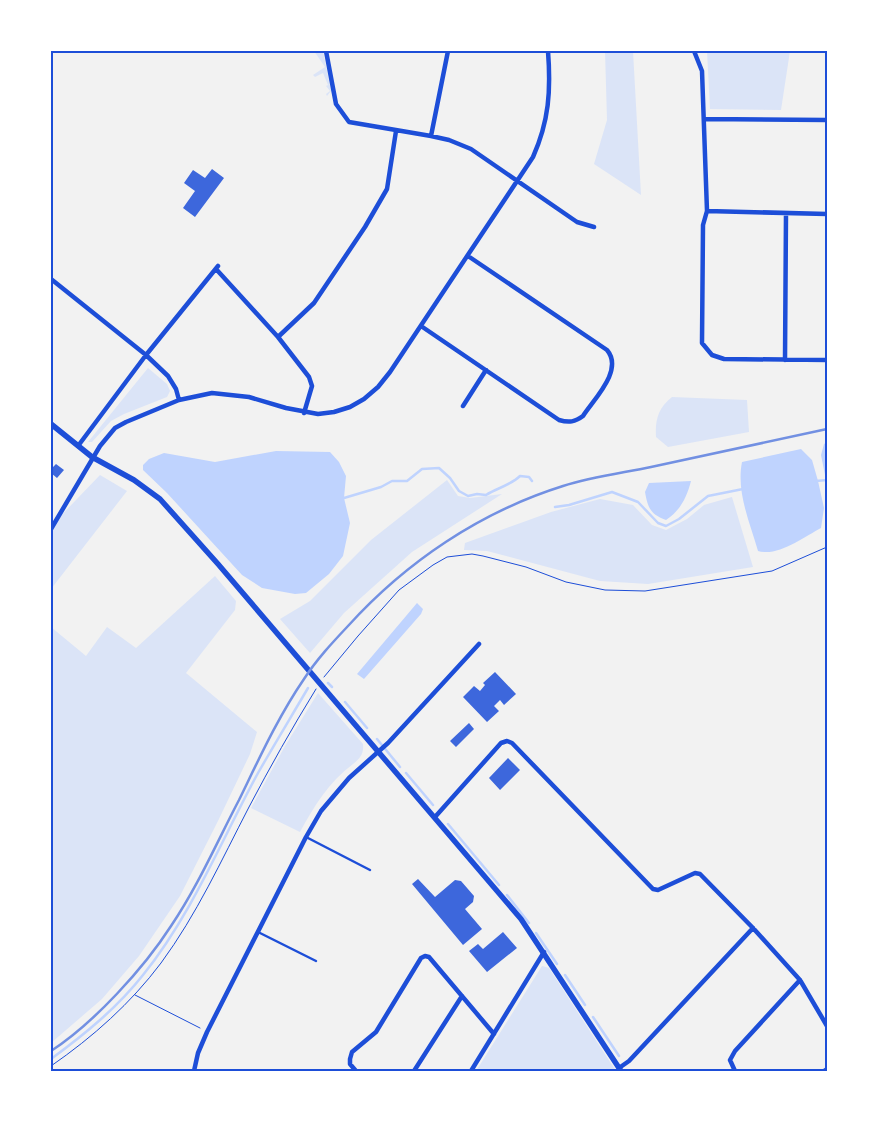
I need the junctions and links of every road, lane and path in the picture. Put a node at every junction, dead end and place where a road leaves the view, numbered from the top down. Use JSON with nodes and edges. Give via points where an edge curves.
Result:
{"nodes":[{"id":1,"x":326,"y":51,"type":"edge"},
{"id":2,"x":448,"y":51,"type":"edge"},
{"id":3,"x":548,"y":51,"type":"edge"},
{"id":4,"x":694,"y":51,"type":"edge"},
{"id":5,"x":704,"y":119,"type":"junction"},
{"id":6,"x":827,"y":120,"type":"edge"},
{"id":7,"x":396,"y":130,"type":"junction"},
{"id":8,"x":431,"y":136,"type":"junction"},
{"id":9,"x":518,"y":182,"type":"junction"},
{"id":10,"x":707,"y":211,"type":"junction"},
{"id":11,"x":786,"y":213,"type":"junction"},
{"id":12,"x":827,"y":214,"type":"edge"},
{"id":13,"x":594,"y":227,"type":"dead end"},
{"id":14,"x":468,"y":256,"type":"junction"},
{"id":15,"x":51,"y":279,"type":"edge"},
{"id":16,"x":421,"y":326,"type":"junction"},
{"id":17,"x":278,"y":337,"type":"junction"},
{"id":18,"x":146,"y":356,"type":"junction"},
{"id":19,"x":785,"y":360,"type":"junction"},
{"id":20,"x":827,"y":360,"type":"edge"},
{"id":21,"x":486,"y":370,"type":"junction"},
{"id":22,"x":179,"y":400,"type":"junction"},
{"id":23,"x":463,"y":406,"type":"dead end"},
{"id":24,"x":304,"y":413,"type":"junction"},
{"id":25,"x":51,"y":424,"type":"edge"},
{"id":26,"x":78,"y":446,"type":"junction"},
{"id":27,"x":92,"y":457,"type":"junction"},
{"id":28,"x":51,"y":529,"type":"edge"},
{"id":29,"x":827,"y":547,"type":"edge"},
{"id":30,"x":479,"y":644,"type":"dead end"},
{"id":31,"x":328,"y":673,"type":"dead end"},
{"id":32,"x":320,"y":684,"type":"junction"},
{"id":33,"x":379,"y":751,"type":"junction"},
{"id":34,"x":435,"y":817,"type":"junction"},
{"id":35,"x":306,"y":837,"type":"junction"},
{"id":36,"x":370,"y":870,"type":"dead end"},
{"id":37,"x":753,"y":928,"type":"junction"},
{"id":38,"x":258,"y":932,"type":"junction"},
{"id":39,"x":544,"y":952,"type":"junction"},
{"id":40,"x":316,"y":961,"type":"dead end"},
{"id":41,"x":800,"y":980,"type":"junction"},
{"id":42,"x":134,"y":995,"type":"junction"},
{"id":43,"x":462,"y":996,"type":"junction"},
{"id":44,"x":827,"y":1026,"type":"edge"},
{"id":45,"x":207,"y":1032,"type":"junction"},
{"id":46,"x":494,"y":1034,"type":"junction"},
{"id":47,"x":51,"y":1066,"type":"edge"},
{"id":48,"x":620,"y":1069,"type":"edge"},
{"id":49,"x":194,"y":1071,"type":"edge"},
{"id":50,"x":356,"y":1071,"type":"edge"},
{"id":51,"x":414,"y":1071,"type":"edge"},
{"id":52,"x":471,"y":1071,"type":"edge"},
{"id":53,"x":735,"y":1071,"type":"edge"}],
"edges":[{"from":1,"to":7,"type":"street","via":[[336,104],[350,122]]},
{"from":2,"to":8,"type":"street"},
{"from":3,"to":9,"type":"street","via":[[550,95],[542,138]]},
{"from":4,"to":5,"type":"street","via":[[702,71]]},
{"from":5,"to":6,"type":"street"},
{"from":5,"to":10,"type":"street"},
{"from":7,"to":8,"type":"street"},
{"from":7,"to":17,"type":"street","via":[[387,189],[370,219],[314,303]]},
{"from":8,"to":9,"type":"street","via":[[471,149]]},
{"from":9,"to":13,"type":"street","via":[[577,222]]},
{"from":9,"to":14,"type":"street"},
{"from":10,"to":11,"type":"street"},
{"from":10,"to":19,"type":"street","via":[[703,226],[702,343],[712,355],[724,359]]},
{"from":11,"to":12,"type":"street"},
{"from":11,"to":19,"type":"street"},
{"from":14,"to":16,"type":"street"},
{"from":14,"to":21,"type":"street","via":[[607,350],[614,363],[611,374],[583,416],[572,422],[560,420]]},
{"from":15,"to":18,"type":"street"},
{"from":16,"to":21,"type":"street"},
{"from":16,"to":24,"type":"street","via":[[390,372],[364,398],[334,412]]},
{"from":17,"to":18,"type":"street","via":[[217,268]]},
{"from":17,"to":24,"type":"street","via":[[311,380]]},
{"from":18,"to":22,"type":"street","via":[[168,376]]},
{"from":18,"to":26,"type":"street"},
{"from":19,"to":20,"type":"street"},
{"from":21,"to":23,"type":"street"},
{"from":22,"to":24,"type":"street","via":[[212,393],[249,398]]},
{"from":22,"to":27,"type":"street","via":[[115,428]]},
{"from":25,"to":26,"type":"street"},
{"from":26,"to":27,"type":"street"},
{"from":27,"to":28,"type":"street"},
{"from":27,"to":32,"type":"street","via":[[134,480],[160,499]]},
{"from":29,"to":31,"type":"path","via":[[772,571],[645,591],[605,590],[566,582],[526,567],[472,554],[447,557],[399,590]]},
{"from":30,"to":33,"type":"street"},
{"from":32,"to":33,"type":"street"},
{"from":32,"to":42,"type":"path","via":[[271,765],[201,903],[161,963]]},
{"from":33,"to":34,"type":"street"},
{"from":33,"to":35,"type":"street","via":[[349,778]]},
{"from":34,"to":37,"type":"street","via":[[501,743],[507,741],[654,889],[696,872]]},
{"from":34,"to":39,"type":"street","via":[[521,919]]},
{"from":35,"to":36,"type":"lane"},
{"from":35,"to":38,"type":"street"},
{"from":37,"to":41,"type":"street"},
{"from":37,"to":48,"type":"street"},
{"from":38,"to":40,"type":"lane"},
{"from":38,"to":45,"type":"street"},
{"from":39,"to":46,"type":"street"},
{"from":39,"to":48,"type":"street"},
{"from":41,"to":44,"type":"street"},
{"from":41,"to":53,"type":"street","via":[[735,1051],[730,1060]]},
{"from":42,"to":45,"type":"path"},
{"from":42,"to":47,"type":"path","via":[[106,1024]]},
{"from":43,"to":46,"type":"street"},
{"from":43,"to":50,"type":"street","via":[[429,957],[422,958],[376,1032],[352,1052],[350,1064]]},
{"from":43,"to":51,"type":"street"},
{"from":45,"to":49,"type":"street"},
{"from":46,"to":52,"type":"street"}]}
